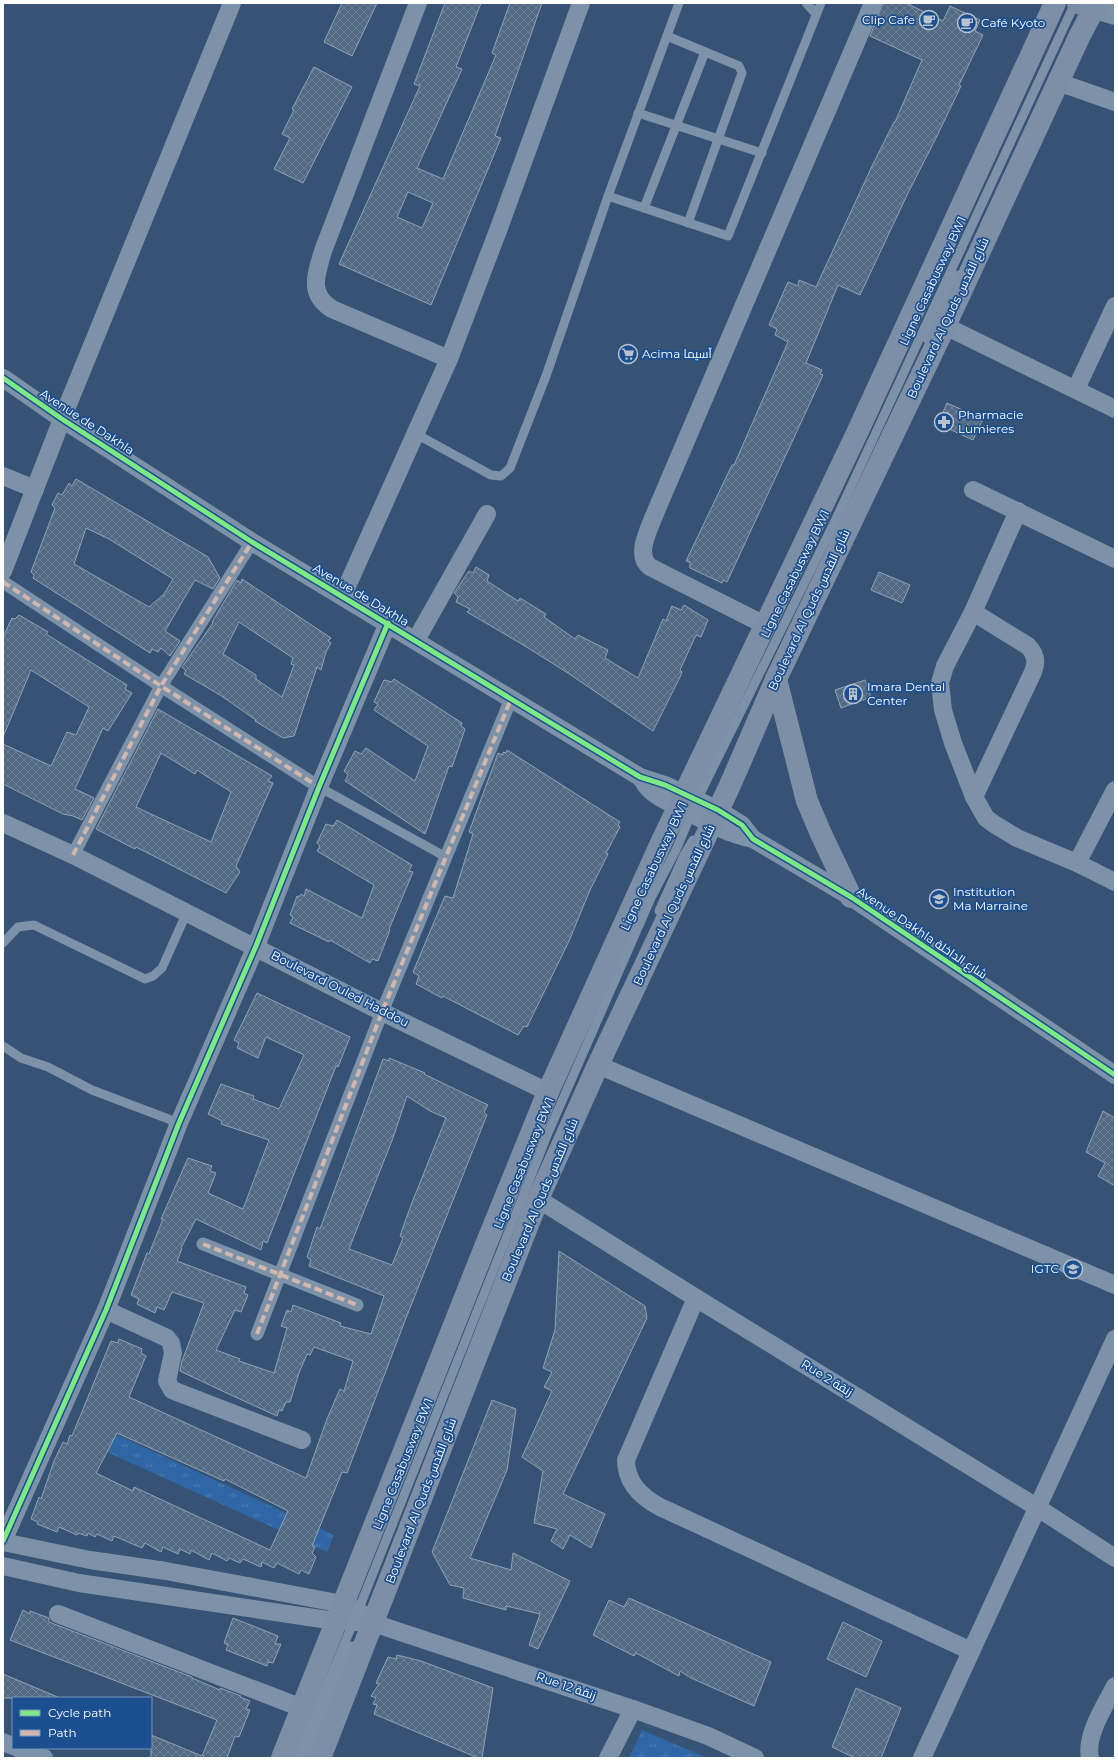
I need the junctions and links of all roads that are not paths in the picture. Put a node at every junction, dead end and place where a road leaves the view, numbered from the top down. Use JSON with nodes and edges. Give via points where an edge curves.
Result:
{"nodes":[{"id":1,"x":232,"y":3,"type":"edge"},
{"id":2,"x":418,"y":3,"type":"edge"},
{"id":3,"x":581,"y":3,"type":"edge"},
{"id":4,"x":679,"y":3,"type":"edge"},
{"id":5,"x":806,"y":3,"type":"edge"},
{"id":6,"x":821,"y":3,"type":"edge"},
{"id":7,"x":873,"y":3,"type":"edge"},
{"id":8,"x":1055,"y":3,"type":"edge"},
{"id":9,"x":1089,"y":6,"type":"edge"},
{"id":10,"x":816,"y":14,"type":"junction"},
{"id":11,"x":667,"y":36,"type":"junction"},
{"id":12,"x":705,"y":52,"type":"junction"},
{"id":13,"x":1058,"y":82,"type":"junction"},
{"id":14,"x":1115,"y":102,"type":"edge"},
{"id":15,"x":638,"y":113,"type":"junction"},
{"id":16,"x":676,"y":126,"type":"junction"},
{"id":17,"x":718,"y":138,"type":"junction"},
{"id":18,"x":762,"y":153,"type":"junction"},
{"id":19,"x":608,"y":196,"type":"junction"},
{"id":20,"x":644,"y":208,"type":"junction"},
{"id":21,"x":688,"y":223,"type":"junction"},
{"id":22,"x":1115,"y":306,"type":"edge"},
{"id":23,"x":945,"y":326,"type":"junction"},
{"id":24,"x":449,"y":359,"type":"junction"},
{"id":25,"x":3,"y":378,"type":"edge"},
{"id":26,"x":1076,"y":389,"type":"junction"},
{"id":27,"x":1115,"y":409,"type":"edge"},
{"id":28,"x":62,"y":419,"type":"junction"},
{"id":29,"x":416,"y":434,"type":"junction"},
{"id":30,"x":3,"y":476,"type":"edge"},
{"id":31,"x":34,"y":489,"type":"junction"},
{"id":32,"x":973,"y":490,"type":"dead end"},
{"id":33,"x":1018,"y":512,"type":"junction"},
{"id":34,"x":487,"y":514,"type":"dead end"},
{"id":35,"x":252,"y":542,"type":"junction"},
{"id":36,"x":1115,"y":558,"type":"edge"},
{"id":37,"x":3,"y":571,"type":"edge"},
{"id":38,"x":3,"y":582,"type":"edge"},
{"id":39,"x":342,"y":595,"type":"junction"},
{"id":40,"x":973,"y":612,"type":"junction"},
{"id":41,"x":388,"y":623,"type":"junction"},
{"id":42,"x":766,"y":625,"type":"junction"},
{"id":43,"x":416,"y":640,"type":"junction"},
{"id":44,"x":776,"y":680,"type":"junction"},
{"id":45,"x":161,"y":686,"type":"junction"},
{"id":46,"x":511,"y":699,"type":"junction"},
{"id":47,"x":319,"y":787,"type":"junction"},
{"id":48,"x":1115,"y":790,"type":"edge"},
{"id":49,"x":974,"y":797,"type":"junction"},
{"id":50,"x":700,"y":810,"type":"junction"},
{"id":51,"x":3,"y":823,"type":"edge"},
{"id":52,"x":73,"y":855,"type":"junction"},
{"id":53,"x":446,"y":857,"type":"junction"},
{"id":54,"x":1078,"y":863,"type":"junction"},
{"id":55,"x":1115,"y":882,"type":"edge"},
{"id":56,"x":851,"y":896,"type":"junction"},
{"id":57,"x":187,"y":912,"type":"junction"},
{"id":58,"x":655,"y":918,"type":"dead end"},
{"id":59,"x":3,"y":943,"type":"edge"},
{"id":60,"x":256,"y":946,"type":"junction"},
{"id":61,"x":613,"y":1010,"type":"dead end"},
{"id":62,"x":382,"y":1012,"type":"junction"},
{"id":63,"x":3,"y":1046,"type":"edge"},
{"id":64,"x":598,"y":1065,"type":"junction"},
{"id":65,"x":1115,"y":1075,"type":"edge"},
{"id":66,"x":548,"y":1092,"type":"junction"},
{"id":67,"x":179,"y":1123,"type":"junction"},
{"id":68,"x":538,"y":1199,"type":"junction"},
{"id":69,"x":203,"y":1244,"type":"dead end"},
{"id":70,"x":280,"y":1274,"type":"junction"},
{"id":71,"x":1115,"y":1284,"type":"edge"},
{"id":72,"x":696,"y":1298,"type":"junction"},
{"id":73,"x":357,"y":1305,"type":"dead end"},
{"id":74,"x":106,"y":1310,"type":"junction"},
{"id":75,"x":257,"y":1334,"type":"dead end"},
{"id":76,"x":1115,"y":1339,"type":"edge"},
{"id":77,"x":302,"y":1440,"type":"dead end"},
{"id":78,"x":1038,"y":1508,"type":"junction"},
{"id":79,"x":3,"y":1542,"type":"edge"},
{"id":80,"x":1115,"y":1558,"type":"edge"},
{"id":81,"x":3,"y":1566,"type":"edge"},
{"id":82,"x":58,"y":1614,"type":"dead end"},
{"id":83,"x":355,"y":1617,"type":"junction"},
{"id":84,"x":971,"y":1651,"type":"junction"},
{"id":85,"x":1115,"y":1686,"type":"edge"},
{"id":86,"x":302,"y":1708,"type":"junction"},
{"id":87,"x":633,"y":1709,"type":"junction"},
{"id":88,"x":21,"y":1749,"type":"edge"},
{"id":89,"x":44,"y":1758,"type":"edge"},
{"id":90,"x":282,"y":1758,"type":"edge"},
{"id":91,"x":297,"y":1758,"type":"edge"},
{"id":92,"x":306,"y":1758,"type":"edge"},
{"id":93,"x":320,"y":1758,"type":"edge"},
{"id":94,"x":608,"y":1758,"type":"edge"},
{"id":95,"x":755,"y":1758,"type":"edge"},
{"id":96,"x":922,"y":1758,"type":"edge"},
{"id":97,"x":1090,"y":1758,"type":"edge"}],
"edges":[{"from":1,"to":28,"type":"street"},
{"from":2,"to":24,"type":"street","via":[[323,252],[317,273],[317,293],[325,305],[332,309]]},
{"from":3,"to":24,"type":"street"},
{"from":4,"to":11,"type":"lane"},
{"from":5,"to":10,"type":"lane"},
{"from":6,"to":10,"type":"lane"},
{"from":7,"to":42,"type":"street","via":[[656,511],[642,557],[650,568]]},
{"from":8,"to":42,"type":"main road","name":"Boulevard Al Quds شارع القدس"},
{"from":9,"to":13,"type":"main road","name":"Boulevard Al Quds شارع القدس","via":[[1080,35]]},
{"from":9,"to":50,"type":"lane","name":"Ligne Casabusway BW1"},
{"from":9,"to":50,"type":"lane","name":"Ligne Casabusway BW1","via":[[835,521]]},
{"from":10,"to":18,"type":"lane"},
{"from":11,"to":12,"type":"lane"},
{"from":11,"to":15,"type":"lane"},
{"from":12,"to":16,"type":"lane"},
{"from":12,"to":17,"type":"lane","via":[[739,66],[742,72]]},
{"from":13,"to":14,"type":"street"},
{"from":13,"to":23,"type":"main road","name":"Boulevard Al Quds شارع القدس"},
{"from":15,"to":16,"type":"lane"},
{"from":15,"to":19,"type":"lane"},
{"from":16,"to":17,"type":"lane"},
{"from":16,"to":20,"type":"lane"},
{"from":17,"to":18,"type":"lane"},
{"from":17,"to":21,"type":"lane"},
{"from":18,"to":21,"type":"lane","via":[[728,236]]},
{"from":19,"to":20,"type":"lane"},
{"from":19,"to":29,"type":"lane","via":[[546,376],[510,468],[501,476],[491,475]]},
{"from":20,"to":21,"type":"lane"},
{"from":22,"to":26,"type":"street"},
{"from":23,"to":26,"type":"street"},
{"from":23,"to":44,"type":"main road","name":"Boulevard Al Quds شارع القدس"},
{"from":24,"to":29,"type":"street"},
{"from":25,"to":28,"type":"street","name":"Avenue de Dakhla"},
{"from":26,"to":27,"type":"street"},
{"from":28,"to":31,"type":"street"},
{"from":28,"to":35,"type":"street","name":"Avenue de Dakhla"},
{"from":29,"to":39,"type":"street"},
{"from":30,"to":31,"type":"street"},
{"from":31,"to":37,"type":"street"},
{"from":32,"to":33,"type":"street"},
{"from":33,"to":36,"type":"street"},
{"from":33,"to":40,"type":"street"},
{"from":34,"to":43,"type":"street"},
{"from":35,"to":39,"type":"street","name":"Avenue de Dakhla"},
{"from":35,"to":45,"type":"street"},
{"from":38,"to":45,"type":"street"},
{"from":39,"to":41,"type":"street","name":"Avenue de Dakhla"},
{"from":40,"to":49,"type":"street","via":[[945,666],[940,683],[943,710]]},
{"from":40,"to":49,"type":"street","via":[[1028,646],[1036,662]]},
{"from":41,"to":43,"type":"street","name":"Avenue de Dakhla"},
{"from":41,"to":47,"type":"street"},
{"from":42,"to":50,"type":"main road","name":"Boulevard Al Quds شارع القدس"},
{"from":43,"to":46,"type":"street","name":"Avenue de Dakhla"},
{"from":44,"to":50,"type":"main road","name":"Boulevard Al Quds شارع القدس"},
{"from":44,"to":56,"type":"main road","via":[[807,801],[820,834]]},
{"from":45,"to":47,"type":"street"},
{"from":45,"to":52,"type":"street"},
{"from":46,"to":50,"type":"street","name":"Avenue de Dakhla","via":[[640,777],[648,788],[659,796]]},
{"from":46,"to":53,"type":"street"},
{"from":47,"to":53,"type":"lane"},
{"from":47,"to":60,"type":"street"},
{"from":48,"to":54,"type":"street"},
{"from":49,"to":54,"type":"street","via":[[980,810],[994,824],[1017,838]]},
{"from":50,"to":56,"type":"street","name":"Avenue Dakhla شارع الداخلة","via":[[737,835],[754,838]]},
{"from":50,"to":58,"type":"lane","name":"Ligne Casabusway BW1","via":[[684,855]]},
{"from":50,"to":64,"type":"main road","name":"Boulevard Al Quds شارع القدس"},
{"from":50,"to":66,"type":"main road","name":"Boulevard Al Quds شارع القدس"},
{"from":50,"to":83,"type":"lane","name":"Ligne Casabusway BW1","via":[[651,898],[548,1133]]},
{"from":51,"to":52,"type":"street","name":"Boulevard Ouled Haddou"},
{"from":52,"to":57,"type":"street","name":"Boulevard Ouled Haddou"},
{"from":53,"to":62,"type":"street"},
{"from":54,"to":55,"type":"street"},
{"from":56,"to":65,"type":"street","name":"Avenue Dakhla شارع الداخلة"},
{"from":57,"to":59,"type":"lane","via":[[162,968],[145,979],[34,924],[18,927]]},
{"from":57,"to":60,"type":"street","name":"Boulevard Ouled Haddou"},
{"from":60,"to":62,"type":"street","name":"Boulevard Ouled Haddou"},
{"from":60,"to":67,"type":"street"},
{"from":61,"to":83,"type":"lane","name":"Ligne Casabusway BW1","via":[[563,1122]]},
{"from":62,"to":66,"type":"street","name":"Boulevard Ouled Haddou"},
{"from":62,"to":70,"type":"street"},
{"from":63,"to":67,"type":"lane","via":[[22,1058],[48,1067],[92,1090]]},
{"from":64,"to":68,"type":"main road","name":"Boulevard Al Quds شارع القدس"},
{"from":64,"to":71,"type":"street"},
{"from":66,"to":83,"type":"main road","name":"Boulevard Al Quds شارع القدس"},
{"from":67,"to":74,"type":"street"},
{"from":68,"to":72,"type":"street","name":"Rue 2 زنقة"},
{"from":68,"to":83,"type":"main road","name":"Boulevard Al Quds شارع القدس"},
{"from":69,"to":70,"type":"street"},
{"from":70,"to":73,"type":"street"},
{"from":70,"to":75,"type":"street"},
{"from":72,"to":78,"type":"street","name":"Rue 2 زنقة"},
{"from":72,"to":84,"type":"street","via":[[626,1460],[626,1470],[637,1491],[646,1500],[660,1507]]},
{"from":74,"to":77,"type":"street","via":[[167,1338],[173,1349],[167,1381],[172,1390]]},
{"from":74,"to":79,"type":"street"},
{"from":76,"to":78,"type":"street"},
{"from":78,"to":80,"type":"street","name":"Rue 2 زنقة"},
{"from":78,"to":84,"type":"street"},
{"from":79,"to":83,"type":"street","via":[[90,1560],[166,1571]]},
{"from":81,"to":83,"type":"street","via":[[79,1583]]},
{"from":82,"to":86,"type":"street"},
{"from":83,"to":86,"type":"main road","name":"Boulevard Al Quds شارع القدس"},
{"from":83,"to":87,"type":"street","name":"Rue 12 زنقة"},
{"from":83,"to":91,"type":"lane","name":"Ligne Casabusway BW1"},
{"from":83,"to":92,"type":"lane","name":"Ligne Casabusway BW1"},
{"from":83,"to":93,"type":"main road","name":"Boulevard Al Quds شارع القدس"},
{"from":84,"to":96,"type":"street"},
{"from":85,"to":97,"type":"street","via":[[1090,1737]]},
{"from":86,"to":90,"type":"main road","name":"Boulevard Al Quds شارع القدس"},
{"from":87,"to":94,"type":"street"},
{"from":87,"to":95,"type":"street","name":"Rue 12 زنقة","via":[[708,1736]]},
{"from":88,"to":89,"type":"street"}]}
